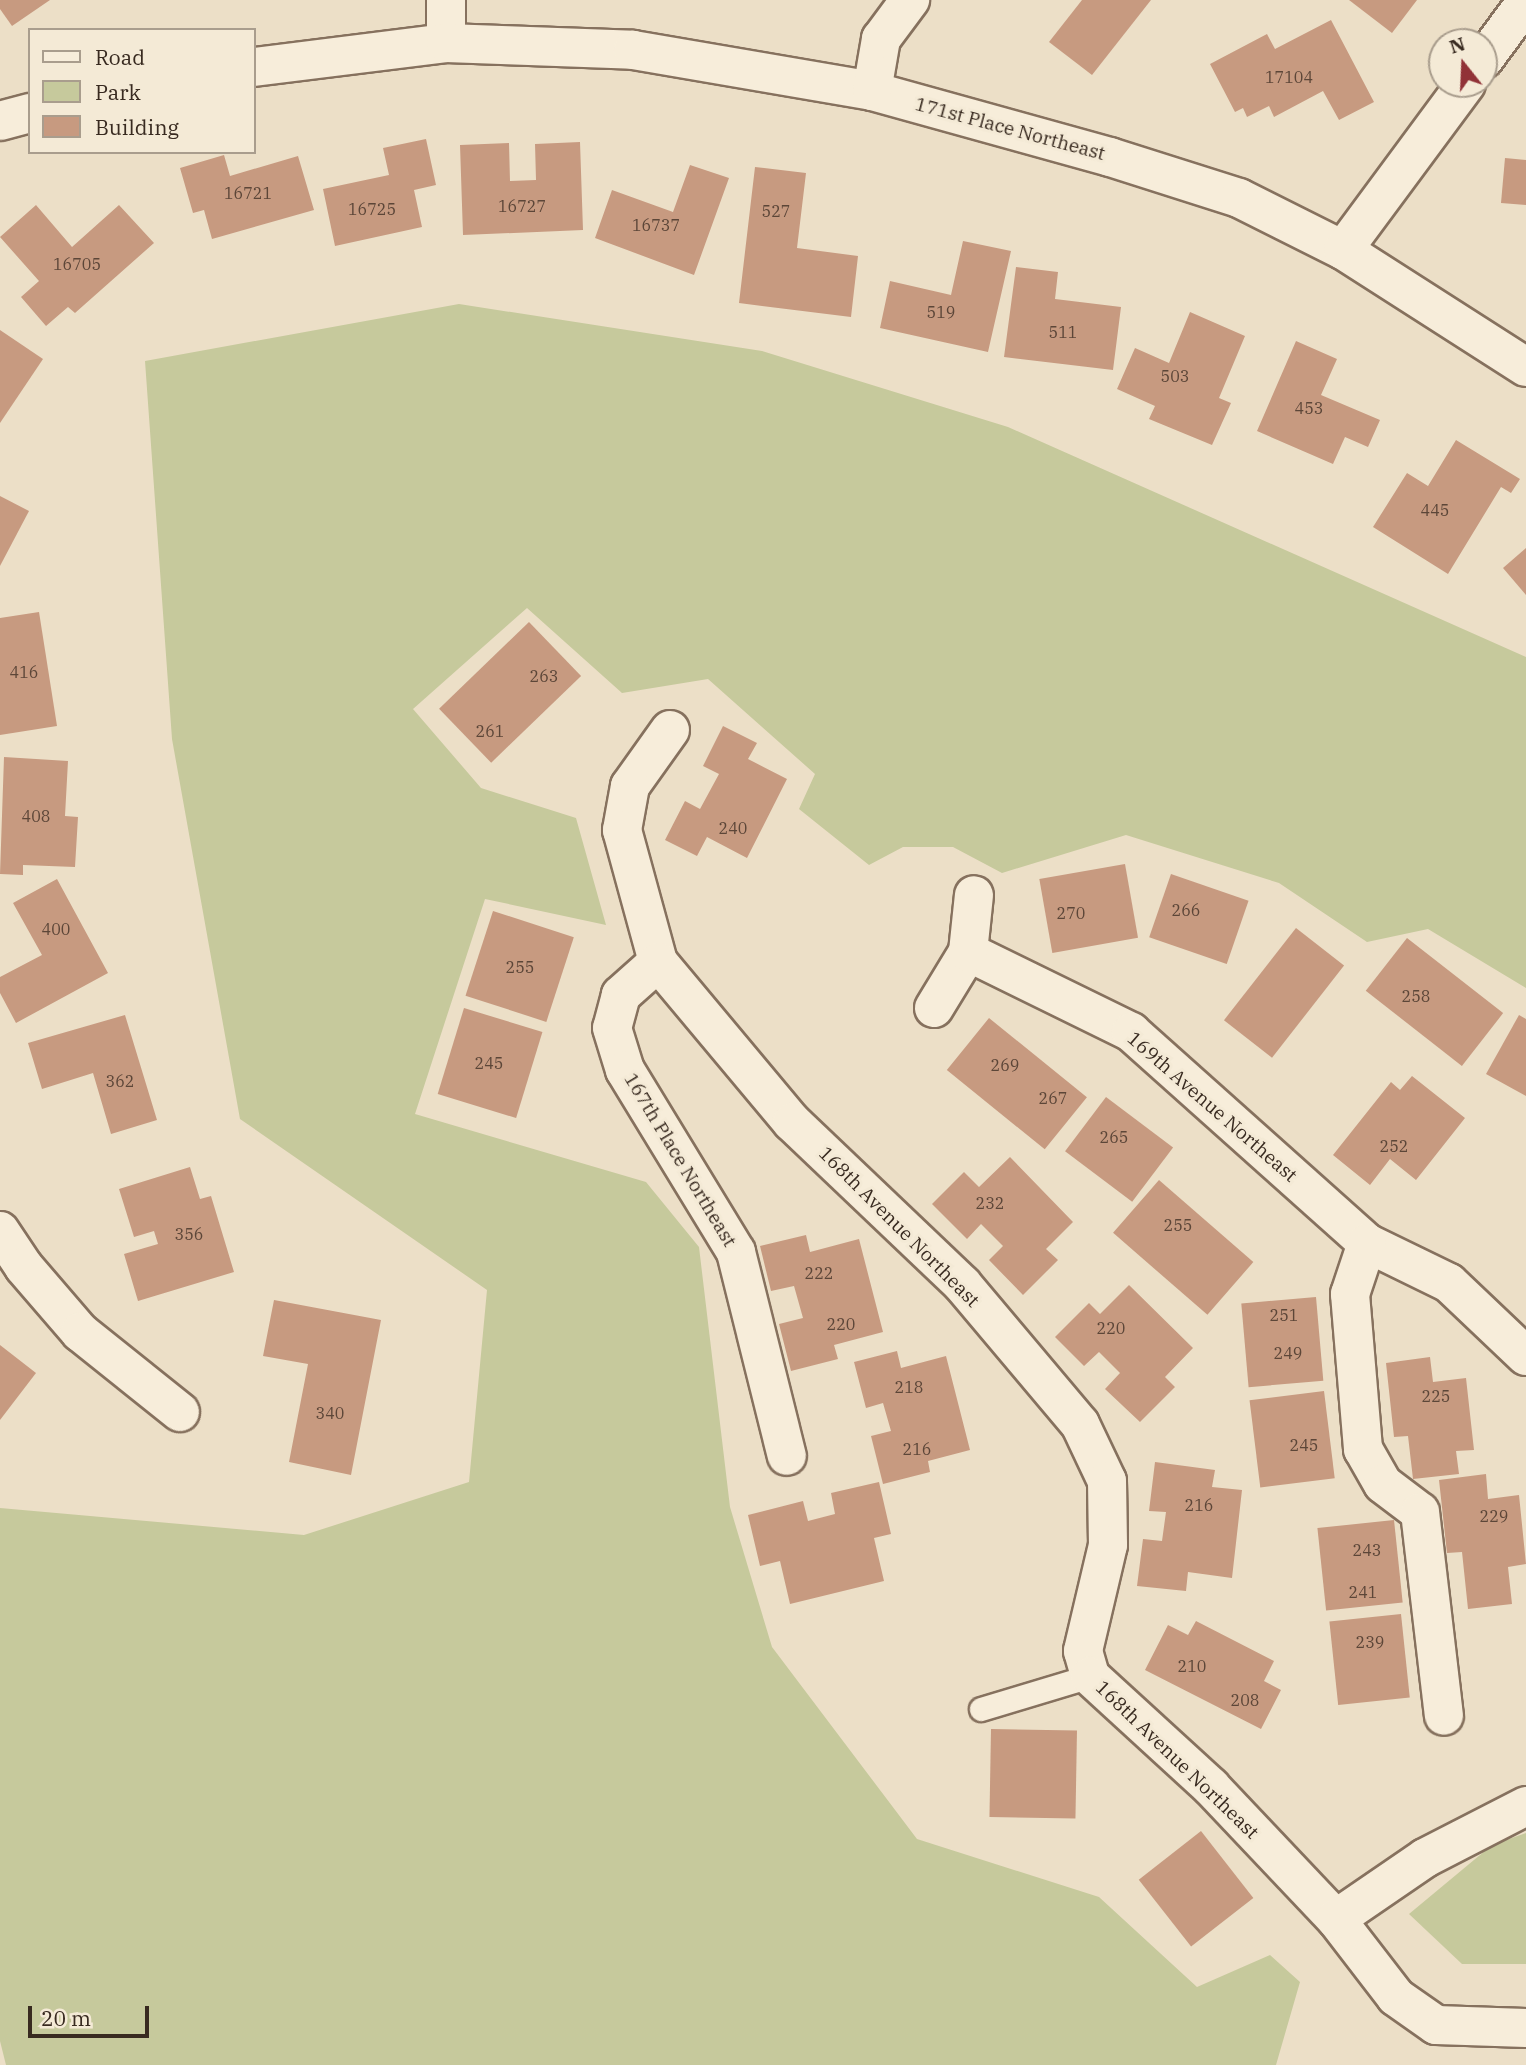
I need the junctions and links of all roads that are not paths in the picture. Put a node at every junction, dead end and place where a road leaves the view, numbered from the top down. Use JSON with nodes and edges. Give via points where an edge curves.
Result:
{"nodes":[{"id":1,"x":446,"y":0,"type":"edge"},
{"id":2,"x":910,"y":0,"type":"edge"},
{"id":3,"x":1526,"y":2,"type":"edge"},
{"id":4,"x":1498,"y":40,"type":"edge"},
{"id":5,"x":446,"y":43,"type":"junction"},
{"id":6,"x":256,"y":67,"type":"edge"},
{"id":7,"x":872,"y":92,"type":"junction"},
{"id":8,"x":1456,"y":98,"type":"edge"},
{"id":9,"x":28,"y":114,"type":"edge"},
{"id":10,"x":0,"y":121,"type":"edge"},
{"id":11,"x":1343,"y":250,"type":"junction"},
{"id":12,"x":1526,"y":367,"type":"edge"},
{"id":13,"x":670,"y":730,"type":"dead end"},
{"id":14,"x":974,"y":895,"type":"dead end"},
{"id":15,"x":968,"y":952,"type":"junction"},
{"id":16,"x":658,"y":962,"type":"junction"},
{"id":17,"x":934,"y":1009,"type":"dead end"},
{"id":18,"x":0,"y":1231,"type":"edge"},
{"id":19,"x":1367,"y":1243,"type":"junction"},
{"id":20,"x":1526,"y":1356,"type":"edge"},
{"id":21,"x":180,"y":1412,"type":"dead end"},
{"id":22,"x":787,"y":1456,"type":"dead end"},
{"id":23,"x":1090,"y":1676,"type":"junction"},
{"id":24,"x":981,"y":1709,"type":"dead end"},
{"id":25,"x":1444,"y":1716,"type":"dead end"},
{"id":26,"x":1526,"y":1806,"type":"edge"},
{"id":27,"x":1336,"y":1919,"type":"junction"},
{"id":28,"x":1526,"y":2028,"type":"edge"}],
"edges":[{"from":1,"to":5,"type":"street"},
{"from":2,"to":7,"type":"street","via":[[881,39]]},
{"from":3,"to":4,"type":"street"},
{"from":5,"to":6,"type":"street","name":"171st Place Northeast"},
{"from":5,"to":7,"type":"street","name":"171st Place Northeast","via":[[633,50]]},
{"from":7,"to":11,"type":"street","name":"171st Place Northeast","via":[[1240,198]]},
{"from":8,"to":11,"type":"street"},
{"from":9,"to":10,"type":"street"},
{"from":11,"to":12,"type":"street","name":"171st Place Northeast"},
{"from":13,"to":16,"type":"street","name":"168th Avenue Northeast","via":[[629,786],[622,830]]},
{"from":14,"to":15,"type":"street"},
{"from":15,"to":17,"type":"street"},
{"from":15,"to":19,"type":"street","name":"169th Avenue Northeast","via":[[1131,1032]]},
{"from":16,"to":22,"type":"street","name":"167th Place Northeast","via":[[621,995],[612,1028],[625,1070],[736,1252]]},
{"from":16,"to":23,"type":"street","name":"168th Avenue Northeast","via":[[792,1122],[962,1284],[1080,1424],[1107,1481],[1108,1545],[1083,1651]]},
{"from":18,"to":21,"type":"street","via":[[24,1267],[80,1332]]},
{"from":19,"to":20,"type":"street","name":"169th Avenue Northeast","via":[[1449,1283]]},
{"from":19,"to":25,"type":"street","via":[[1350,1294],[1363,1449],[1382,1484],[1420,1512]]},
{"from":23,"to":24,"type":"lane"},
{"from":23,"to":27,"type":"street","name":"168th Avenue Northeast","via":[[1210,1787]]},
{"from":26,"to":27,"type":"street","via":[[1424,1858]]},
{"from":27,"to":28,"type":"street","name":"168th Avenue Northeast","via":[[1396,1997],[1436,2025]]}]}
